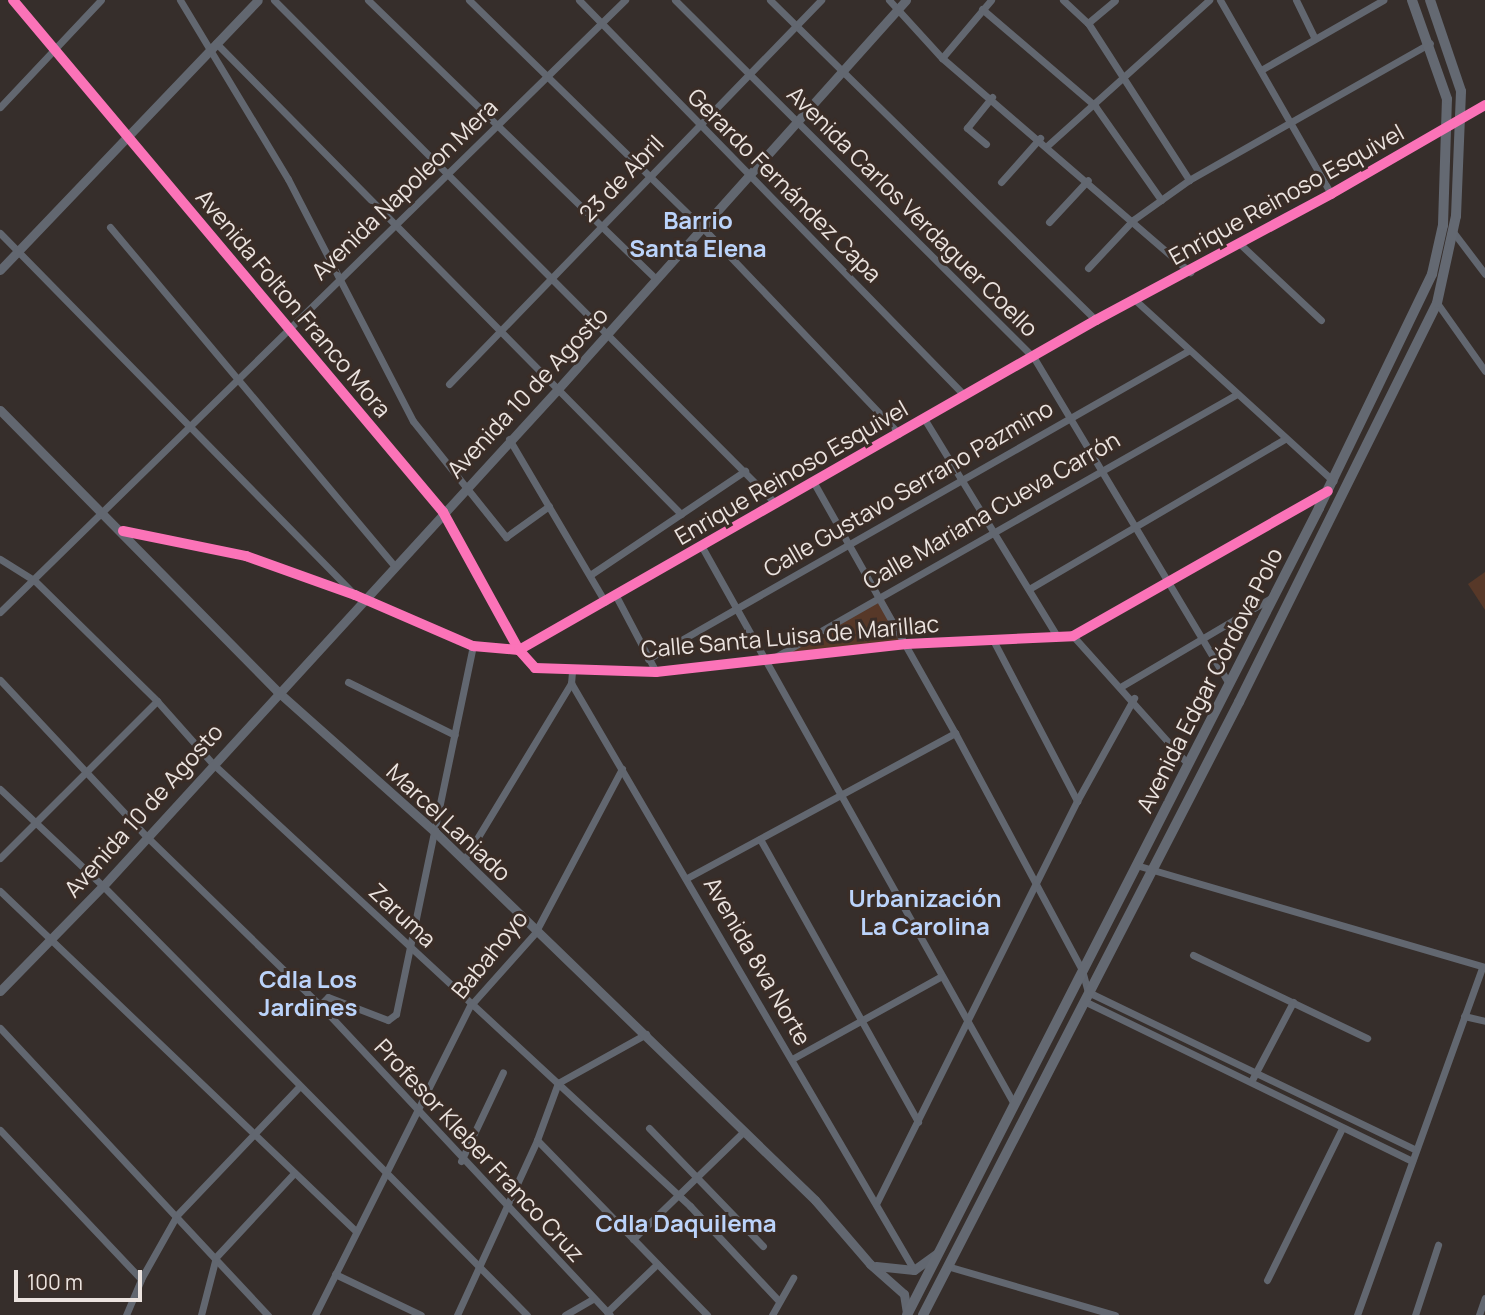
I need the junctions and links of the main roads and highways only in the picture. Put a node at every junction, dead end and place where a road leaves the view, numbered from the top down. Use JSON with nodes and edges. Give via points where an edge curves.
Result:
{"nodes":[{"id":1,"x":1412,"y":0,"type":"edge"},
{"id":2,"x":1430,"y":0,"type":"edge"},
{"id":3,"x":907,"y":1315,"type":"edge"},
{"id":4,"x":923,"y":1315,"type":"edge"}],
"edges":[{"from":1,"to":3,"type":"main road","name":"Avenida Edgar Córdova Polo","via":[[1447,99],[1443,225],[1432,274],[1330,486]]},
{"from":2,"to":4,"type":"main road","name":"Avenida Edgar Córdova Polo","via":[[1461,90],[1454,233],[1437,303]]}]}
